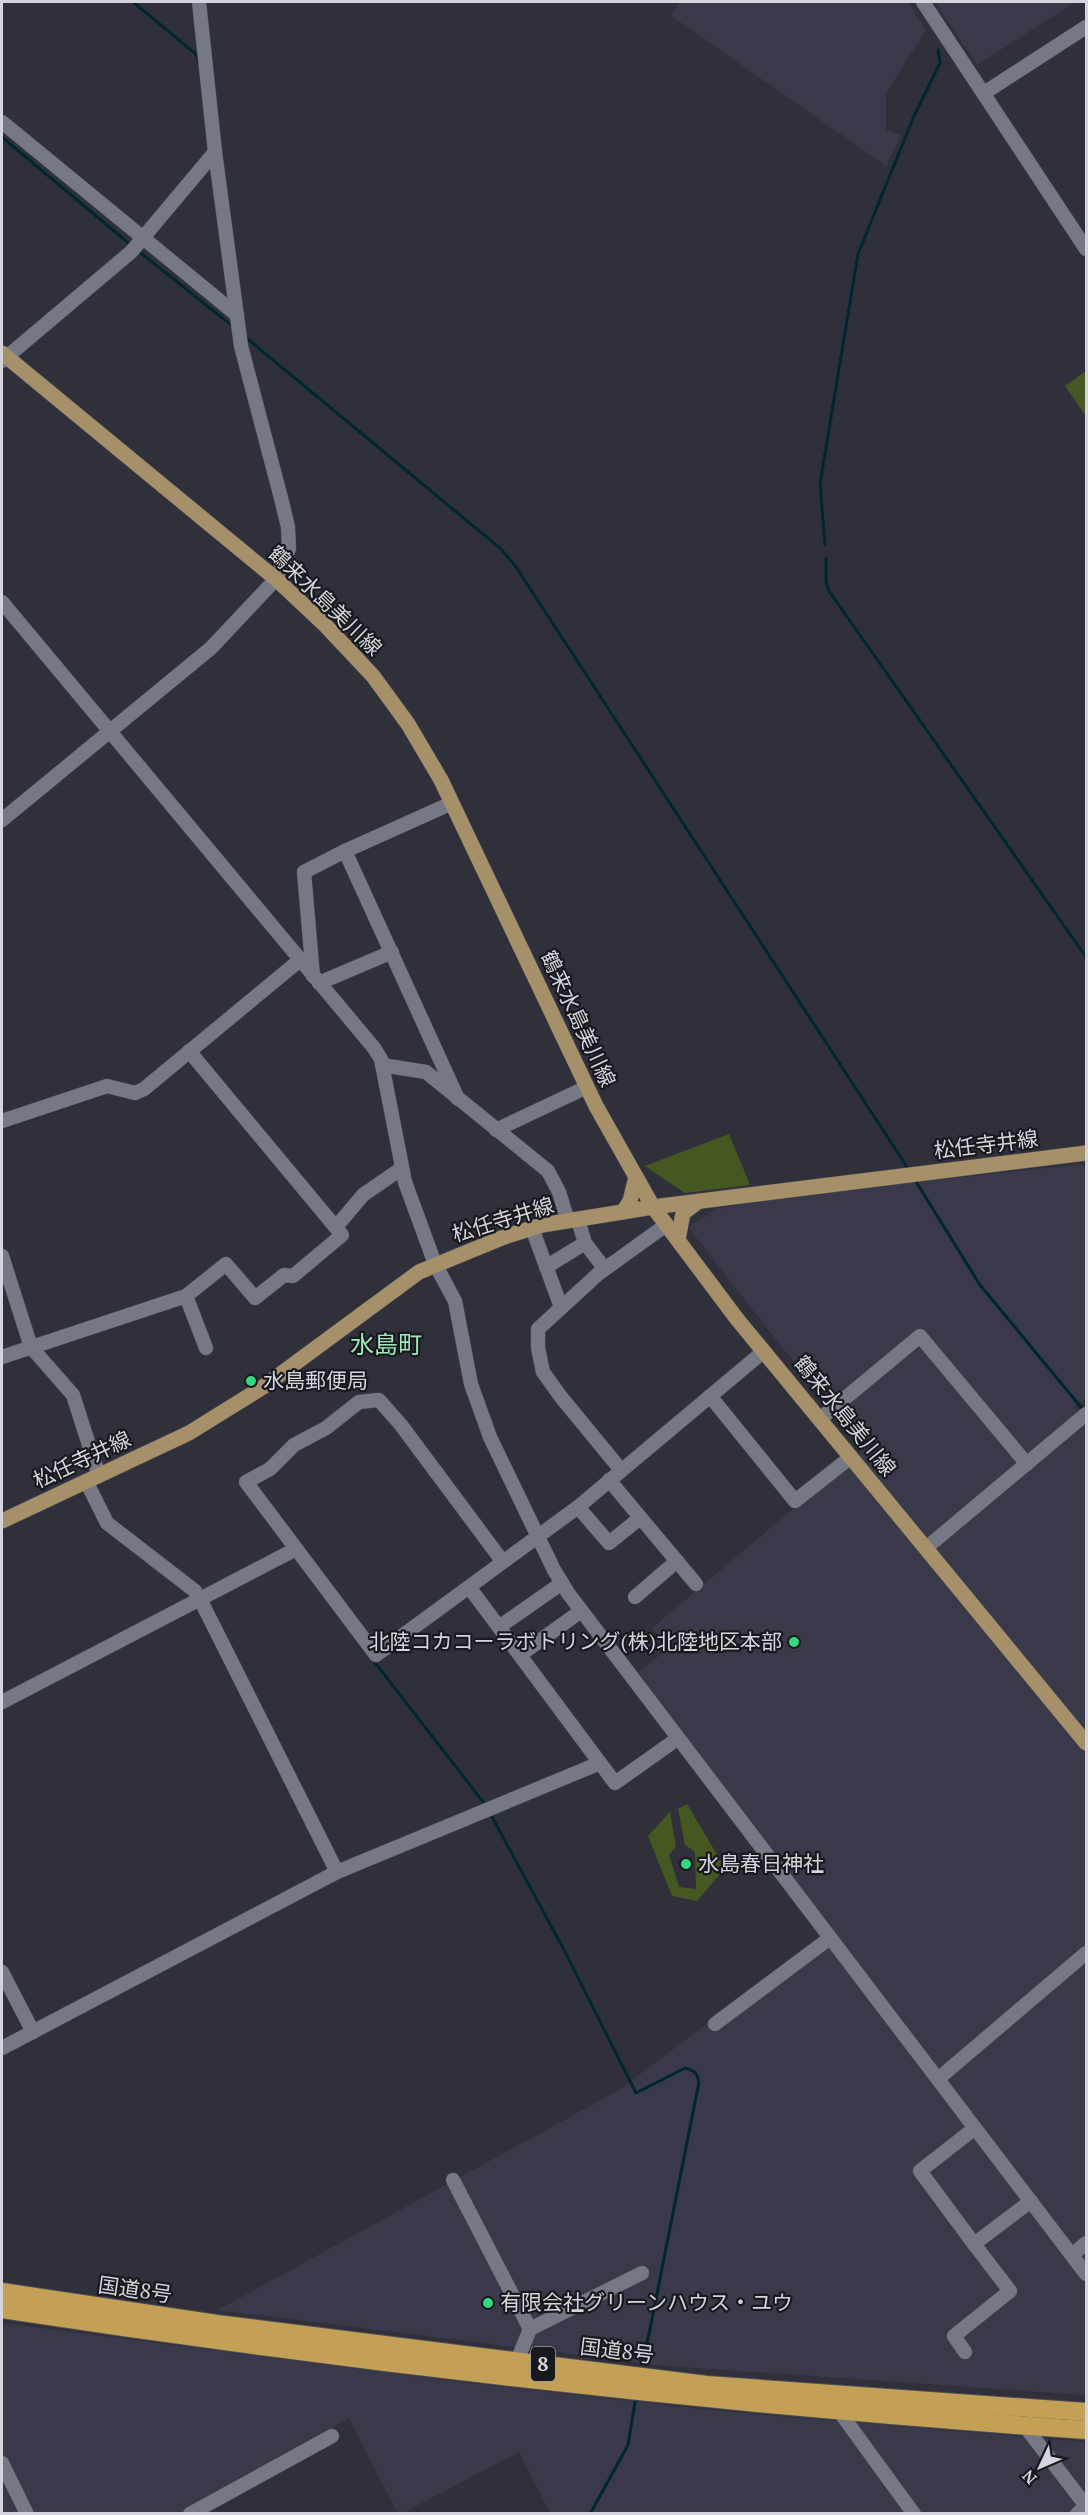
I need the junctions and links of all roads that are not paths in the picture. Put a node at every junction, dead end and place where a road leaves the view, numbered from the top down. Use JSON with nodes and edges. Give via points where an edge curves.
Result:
{"nodes":[{"id":1,"x":199,"y":2,"type":"edge"},
{"id":2,"x":923,"y":2,"type":"edge"},
{"id":3,"x":1086,"y":27,"type":"edge"},
{"id":4,"x":984,"y":93,"type":"junction"},
{"id":5,"x":2,"y":122,"type":"edge"},
{"id":6,"x":215,"y":152,"type":"junction"},
{"id":7,"x":1081,"y":228,"type":"edge"},
{"id":8,"x":137,"y":245,"type":"junction"},
{"id":9,"x":1086,"y":249,"type":"edge"},
{"id":10,"x":238,"y":319,"type":"junction"},
{"id":11,"x":3,"y":357,"type":"edge"},
{"id":12,"x":276,"y":579,"type":"junction"},
{"id":13,"x":2,"y":602,"type":"edge"},
{"id":14,"x":110,"y":731,"type":"junction"},
{"id":15,"x":452,"y":803,"type":"junction"},
{"id":16,"x":2,"y":820,"type":"edge"},
{"id":17,"x":345,"y":852,"type":"junction"},
{"id":18,"x":392,"y":952,"type":"junction"},
{"id":19,"x":300,"y":960,"type":"junction"},
{"id":20,"x":316,"y":980,"type":"junction"},
{"id":21,"x":189,"y":1051,"type":"junction"},
{"id":22,"x":382,"y":1065,"type":"junction"},
{"id":23,"x":587,"y":1087,"type":"junction"},
{"id":24,"x":458,"y":1099,"type":"junction"},
{"id":25,"x":2,"y":1121,"type":"edge"},
{"id":26,"x":496,"y":1130,"type":"junction"},
{"id":27,"x":1086,"y":1153,"type":"edge"},
{"id":28,"x":402,"y":1168,"type":"junction"},
{"id":29,"x":636,"y":1177,"type":"junction"},
{"id":30,"x":699,"y":1201,"type":"junction"},
{"id":31,"x":653,"y":1207,"type":"junction"},
{"id":32,"x":622,"y":1212,"type":"junction"},
{"id":33,"x":573,"y":1221,"type":"junction"},
{"id":34,"x":666,"y":1225,"type":"junction"},
{"id":35,"x":336,"y":1227,"type":"junction"},
{"id":36,"x":532,"y":1228,"type":"junction"},
{"id":37,"x":678,"y":1240,"type":"junction"},
{"id":38,"x":585,"y":1243,"type":"junction"},
{"id":39,"x":2,"y":1256,"type":"edge"},
{"id":40,"x":435,"y":1264,"type":"junction"},
{"id":41,"x":546,"y":1267,"type":"junction"},
{"id":42,"x":604,"y":1269,"type":"junction"},
{"id":43,"x":186,"y":1296,"type":"junction"},
{"id":44,"x":561,"y":1307,"type":"junction"},
{"id":45,"x":31,"y":1347,"type":"junction"},
{"id":46,"x":206,"y":1348,"type":"dead end"},
{"id":47,"x":764,"y":1351,"type":"junction"},
{"id":48,"x":2,"y":1356,"type":"edge"},
{"id":49,"x":710,"y":1396,"type":"junction"},
{"id":50,"x":1085,"y":1415,"type":"edge"},
{"id":51,"x":819,"y":1419,"type":"junction"},
{"id":52,"x":850,"y":1457,"type":"junction"},
{"id":53,"x":1027,"y":1464,"type":"junction"},
{"id":54,"x":621,"y":1470,"type":"junction"},
{"id":55,"x":93,"y":1479,"type":"junction"},
{"id":56,"x":609,"y":1480,"type":"junction"},
{"id":57,"x":578,"y":1507,"type":"junction"},
{"id":58,"x":640,"y":1518,"type":"junction"},
{"id":59,"x":2,"y":1521,"type":"edge"},
{"id":60,"x":538,"y":1537,"type":"junction"},
{"id":61,"x":926,"y":1548,"type":"junction"},
{"id":62,"x":296,"y":1549,"type":"junction"},
{"id":63,"x":677,"y":1561,"type":"junction"},
{"id":64,"x":503,"y":1562,"type":"junction"},
{"id":65,"x":562,"y":1583,"type":"junction"},
{"id":66,"x":696,"y":1584,"type":"dead end"},
{"id":67,"x":469,"y":1587,"type":"junction"},
{"id":68,"x":635,"y":1597,"type":"dead end"},
{"id":69,"x":200,"y":1599,"type":"junction"},
{"id":70,"x":581,"y":1611,"type":"junction"},
{"id":71,"x":499,"y":1627,"type":"junction"},
{"id":72,"x":520,"y":1655,"type":"junction"},
{"id":73,"x":2,"y":1702,"type":"edge"},
{"id":74,"x":677,"y":1739,"type":"junction"},
{"id":75,"x":1086,"y":1743,"type":"edge"},
{"id":76,"x":600,"y":1763,"type":"junction"},
{"id":77,"x":337,"y":1872,"type":"junction"},
{"id":78,"x":830,"y":1938,"type":"junction"},
{"id":79,"x":1086,"y":1953,"type":"edge"},
{"id":80,"x":2,"y":1971,"type":"edge"},
{"id":81,"x":715,"y":2024,"type":"dead end"},
{"id":82,"x":33,"y":2032,"type":"junction"},
{"id":83,"x":2,"y":2048,"type":"edge"},
{"id":84,"x":938,"y":2079,"type":"junction"},
{"id":85,"x":975,"y":2128,"type":"junction"},
{"id":86,"x":453,"y":2180,"type":"dead end"},
{"id":87,"x":1031,"y":2201,"type":"junction"},
{"id":88,"x":1086,"y":2243,"type":"edge"},
{"id":89,"x":974,"y":2244,"type":"junction"},
{"id":90,"x":1072,"y":2255,"type":"junction"},
{"id":91,"x":642,"y":2273,"type":"dead end"},
{"id":92,"x":1086,"y":2274,"type":"edge"},
{"id":93,"x":2,"y":2292,"type":"edge"},
{"id":94,"x":2,"y":2310,"type":"edge"},
{"id":95,"x":530,"y":2330,"type":"junction"},
{"id":96,"x":965,"y":2352,"type":"dead end"},
{"id":97,"x":518,"y":2361,"type":"junction"},
{"id":98,"x":839,"y":2411,"type":"junction"},
{"id":99,"x":1086,"y":2412,"type":"edge"},
{"id":100,"x":1024,"y":2426,"type":"junction"},
{"id":101,"x":1086,"y":2430,"type":"edge"},
{"id":102,"x":332,"y":2436,"type":"dead end"},
{"id":103,"x":2,"y":2463,"type":"edge"},
{"id":104,"x":211,"y":2509,"type":"edge"},
{"id":105,"x":27,"y":2514,"type":"edge"},
{"id":106,"x":190,"y":2514,"type":"edge"},
{"id":107,"x":914,"y":2514,"type":"edge"},
{"id":108,"x":1077,"y":2514,"type":"edge"}],
"edges":[{"from":1,"to":6,"type":"street"},
{"from":2,"to":4,"type":"street"},
{"from":3,"to":4,"type":"street"},
{"from":4,"to":7,"type":"street"},
{"from":5,"to":8,"type":"street"},
{"from":6,"to":8,"type":"street"},
{"from":6,"to":10,"type":"street"},
{"from":7,"to":9,"type":"street"},
{"from":8,"to":10,"type":"street"},
{"from":8,"to":11,"type":"street"},
{"from":10,"to":12,"type":"street","via":[[288,527],[289,549]]},
{"from":11,"to":12,"type":"main road","name":"鶴来水島美川線"},
{"from":12,"to":14,"type":"street","via":[[211,648]]},
{"from":12,"to":15,"type":"main road","name":"鶴来水島美川線","via":[[373,676],[408,724]]},
{"from":13,"to":14,"type":"street"},
{"from":14,"to":16,"type":"street"},
{"from":14,"to":19,"type":"street"},
{"from":15,"to":17,"type":"street"},
{"from":15,"to":23,"type":"main road","name":"鶴来水島美川線"},
{"from":17,"to":18,"type":"street"},
{"from":17,"to":20,"type":"street","via":[[304,872]]},
{"from":18,"to":20,"type":"street"},
{"from":18,"to":24,"type":"street"},
{"from":19,"to":20,"type":"street"},
{"from":19,"to":21,"type":"street"},
{"from":20,"to":22,"type":"street","via":[[374,1048]]},
{"from":21,"to":25,"type":"street","via":[[135,1093],[107,1086]]},
{"from":21,"to":35,"type":"street"},
{"from":22,"to":24,"type":"street","via":[[426,1072]]},
{"from":22,"to":28,"type":"street"},
{"from":23,"to":26,"type":"street"},
{"from":23,"to":29,"type":"main road","name":"鶴来水島美川線"},
{"from":24,"to":26,"type":"street"},
{"from":26,"to":33,"type":"street","via":[[548,1171]]},
{"from":27,"to":30,"type":"main road","name":"松任寺井線"},
{"from":28,"to":35,"type":"street","via":[[363,1195]]},
{"from":28,"to":40,"type":"street"},
{"from":29,"to":31,"type":"main road","name":"鶴来水島美川線"},
{"from":29,"to":32,"type":"main road","via":[[630,1201]]},
{"from":30,"to":31,"type":"main road","name":"松任寺井線"},
{"from":30,"to":37,"type":"main road","via":[[683,1213]]},
{"from":31,"to":32,"type":"main road","name":"松任寺井線"},
{"from":31,"to":34,"type":"main road","name":"鶴来水島美川線"},
{"from":32,"to":33,"type":"main road","name":"松任寺井線"},
{"from":33,"to":36,"type":"main road","name":"松任寺井線"},
{"from":33,"to":38,"type":"street"},
{"from":34,"to":37,"type":"main road","name":"鶴来水島美川線"},
{"from":34,"to":42,"type":"street"},
{"from":35,"to":43,"type":"street","via":[[342,1235],[293,1276],[284,1275],[255,1298],[226,1264]]},
{"from":36,"to":40,"type":"main road","name":"松任寺井線"},
{"from":36,"to":41,"type":"street"},
{"from":37,"to":47,"type":"main road","name":"鶴来水島美川線"},
{"from":38,"to":41,"type":"street"},
{"from":38,"to":42,"type":"street"},
{"from":39,"to":45,"type":"street"},
{"from":40,"to":55,"type":"main road","name":"松任寺井線","via":[[263,1387],[189,1433]]},
{"from":40,"to":60,"type":"street","via":[[455,1301],[467,1371],[490,1437]]},
{"from":41,"to":44,"type":"street"},
{"from":42,"to":44,"type":"street"},
{"from":43,"to":45,"type":"street"},
{"from":43,"to":46,"type":"street"},
{"from":44,"to":54,"type":"street","via":[[538,1329],[543,1372]]},
{"from":45,"to":48,"type":"street"},
{"from":45,"to":55,"type":"street","via":[[73,1395]]},
{"from":47,"to":49,"type":"street"},
{"from":47,"to":51,"type":"main road","name":"鶴来水島美川線"},
{"from":49,"to":52,"type":"street","via":[[795,1501]]},
{"from":49,"to":54,"type":"street"},
{"from":50,"to":53,"type":"street"},
{"from":51,"to":52,"type":"main road","name":"鶴来水島美川線"},
{"from":51,"to":53,"type":"street","via":[[920,1336]]},
{"from":52,"to":61,"type":"main road","name":"鶴来水島美川線"},
{"from":53,"to":61,"type":"street"},
{"from":54,"to":56,"type":"street"},
{"from":55,"to":59,"type":"main road","name":"松任寺井線"},
{"from":55,"to":69,"type":"street","via":[[107,1523],[195,1591]]},
{"from":56,"to":57,"type":"street"},
{"from":56,"to":58,"type":"street"},
{"from":57,"to":58,"type":"street","via":[[609,1543]]},
{"from":57,"to":60,"type":"street"},
{"from":58,"to":63,"type":"street"},
{"from":60,"to":64,"type":"street"},
{"from":60,"to":65,"type":"street"},
{"from":61,"to":75,"type":"main road","name":"鶴来水島美川線"},
{"from":62,"to":64,"type":"street","via":[[246,1482],[358,1402],[379,1400]]},
{"from":62,"to":67,"type":"street","via":[[376,1656]]},
{"from":62,"to":69,"type":"street"},
{"from":63,"to":66,"type":"street"},
{"from":63,"to":68,"type":"street"},
{"from":64,"to":67,"type":"street"},
{"from":65,"to":70,"type":"street"},
{"from":65,"to":71,"type":"street"},
{"from":67,"to":71,"type":"street"},
{"from":69,"to":73,"type":"street"},
{"from":69,"to":77,"type":"street"},
{"from":70,"to":72,"type":"street"},
{"from":70,"to":74,"type":"street"},
{"from":71,"to":72,"type":"street"},
{"from":72,"to":76,"type":"street"},
{"from":74,"to":76,"type":"street","via":[[615,1783]]},
{"from":74,"to":78,"type":"street"},
{"from":76,"to":77,"type":"street"},
{"from":77,"to":82,"type":"street"},
{"from":78,"to":81,"type":"street"},
{"from":78,"to":84,"type":"street"},
{"from":79,"to":84,"type":"street"},
{"from":80,"to":82,"type":"street"},
{"from":82,"to":83,"type":"street"},
{"from":84,"to":85,"type":"street"},
{"from":85,"to":87,"type":"street"},
{"from":85,"to":89,"type":"street","via":[[920,2171]]},
{"from":86,"to":95,"type":"street"},
{"from":87,"to":89,"type":"street"},
{"from":87,"to":90,"type":"street"},
{"from":88,"to":90,"type":"street"},
{"from":89,"to":96,"type":"street","via":[[1010,2291],[954,2336]]},
{"from":90,"to":92,"type":"street"},
{"from":91,"to":95,"type":"street"},
{"from":93,"to":97,"type":"highway","name":"国道8号","number":"8","via":[[217,2324]]},
{"from":94,"to":98,"type":"highway","name":"国道8号","number":"8","via":[[419,2368]]},
{"from":95,"to":97,"type":"street"},
{"from":97,"to":99,"type":"highway","name":"国道8号","number":"8","via":[[707,2385]]},
{"from":98,"to":100,"type":"highway","name":"国道8号","number":"8"},
{"from":98,"to":107,"type":"street"},
{"from":100,"to":101,"type":"highway","name":"国道8号","number":"8"},
{"from":100,"to":108,"type":"street","via":[[1086,2506]]},
{"from":102,"to":104,"type":"street"},
{"from":103,"to":105,"type":"street"},
{"from":104,"to":106,"type":"street"}]}
